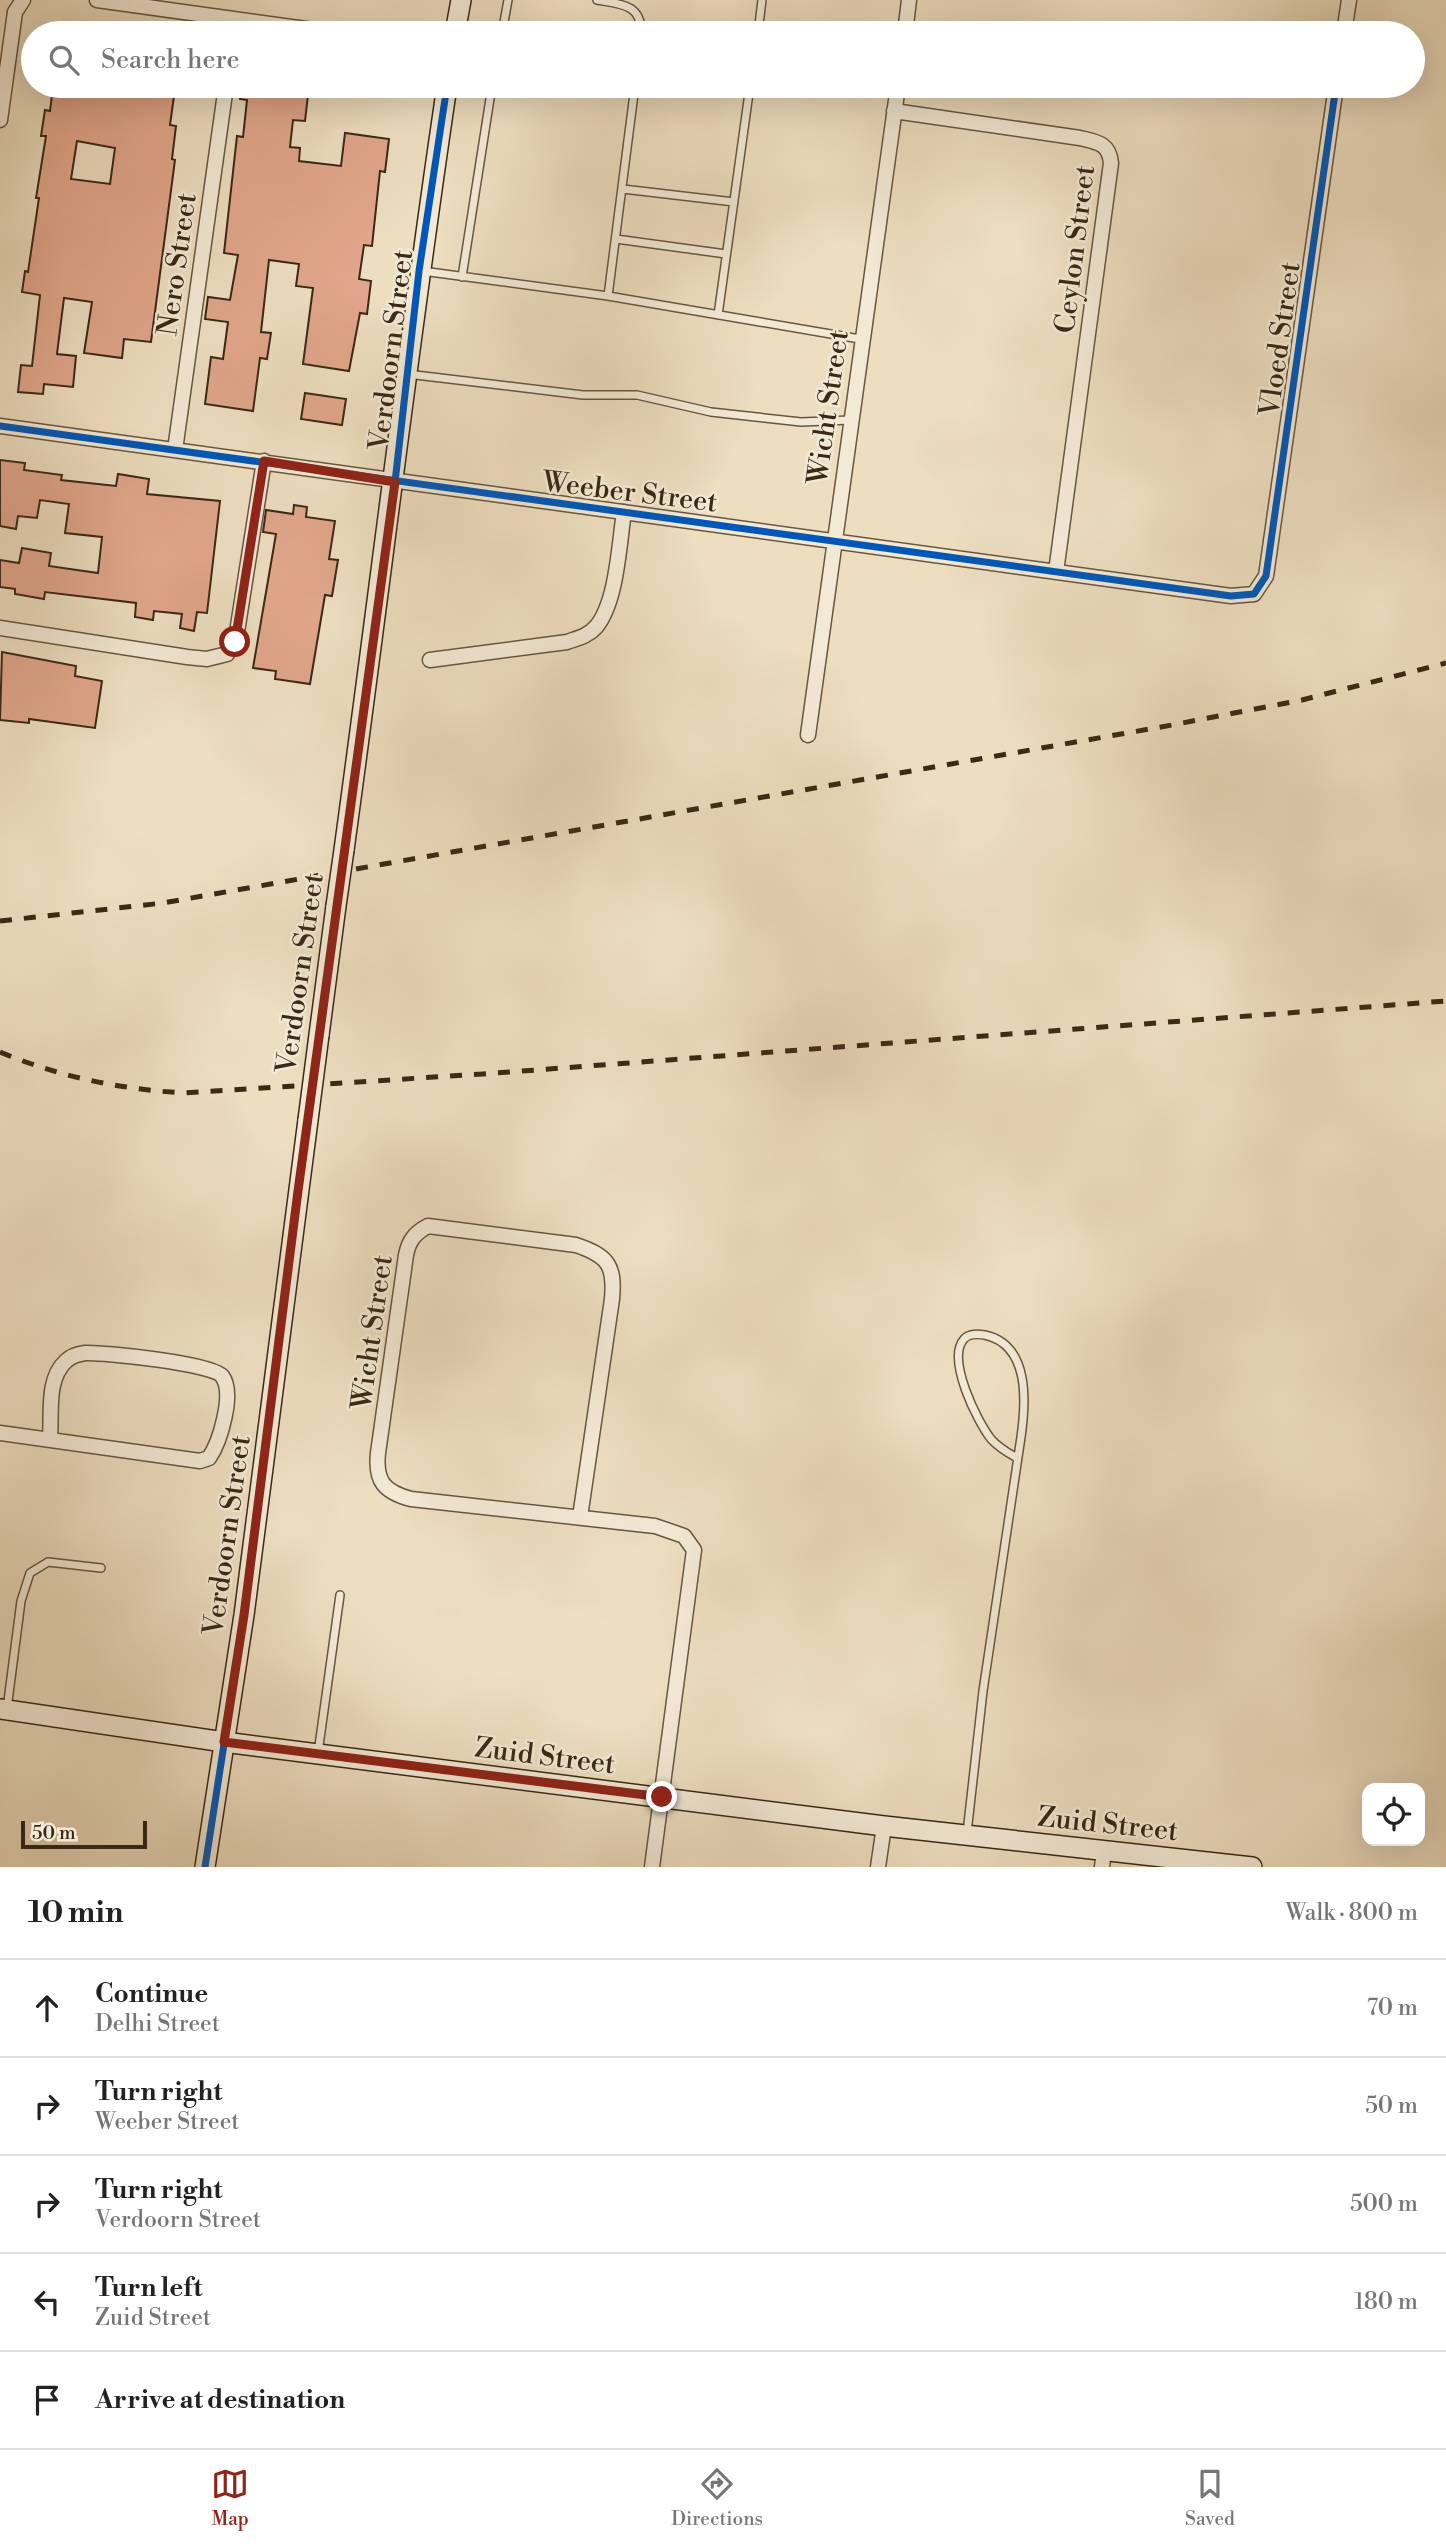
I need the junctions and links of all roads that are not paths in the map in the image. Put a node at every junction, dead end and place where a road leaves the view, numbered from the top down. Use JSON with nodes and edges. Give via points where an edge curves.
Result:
{"nodes":[{"id":1,"x":97,"y":0,"type":"edge"},
{"id":2,"x":461,"y":0,"type":"edge"},
{"id":3,"x":508,"y":0,"type":"edge"},
{"id":4,"x":597,"y":0,"type":"edge"},
{"id":5,"x":762,"y":0,"type":"edge"},
{"id":6,"x":909,"y":0,"type":"edge"},
{"id":7,"x":1349,"y":0,"type":"edge"},
{"id":8,"x":22,"y":1,"type":"edge"},
{"id":9,"x":208,"y":21,"type":"edge"},
{"id":10,"x":457,"y":21,"type":"edge"},
{"id":11,"x":504,"y":21,"type":"edge"},
{"id":12,"x":638,"y":21,"type":"edge"},
{"id":13,"x":759,"y":21,"type":"edge"},
{"id":14,"x":906,"y":21,"type":"edge"},
{"id":15,"x":1346,"y":21,"type":"edge"},
{"id":16,"x":224,"y":98,"type":"edge"},
{"id":17,"x":445,"y":98,"type":"edge"},
{"id":18,"x":490,"y":98,"type":"edge"},
{"id":19,"x":634,"y":98,"type":"edge"},
{"id":20,"x":748,"y":98,"type":"edge"},
{"id":21,"x":896,"y":98,"type":"edge"},
{"id":22,"x":1334,"y":98,"type":"edge"},
{"id":23,"x":894,"y":111,"type":"junction"},
{"id":24,"x":0,"y":120,"type":"edge"},
{"id":25,"x":623,"y":189,"type":"junction"},
{"id":26,"x":734,"y":202,"type":"junction"},
{"id":27,"x":616,"y":239,"type":"junction"},
{"id":28,"x":726,"y":254,"type":"junction"},
{"id":29,"x":419,"y":271,"type":"junction"},
{"id":30,"x":462,"y":277,"type":"junction"},
{"id":31,"x":608,"y":296,"type":"junction"},
{"id":32,"x":718,"y":314,"type":"junction"},
{"id":33,"x":860,"y":339,"type":"junction"},
{"id":34,"x":407,"y":374,"type":"junction"},
{"id":35,"x":850,"y":420,"type":"junction"},
{"id":36,"x":0,"y":426,"type":"edge"},
{"id":37,"x":175,"y":450,"type":"junction"},
{"id":38,"x":264,"y":461,"type":"junction"},
{"id":39,"x":395,"y":482,"type":"junction"},
{"id":40,"x":624,"y":512,"type":"junction"},
{"id":41,"x":834,"y":539,"type":"junction"},
{"id":42,"x":1056,"y":572,"type":"junction"},
{"id":43,"x":1254,"y":594,"type":"joint"},
{"id":44,"x":0,"y":628,"type":"edge"},
{"id":45,"x":430,"y":660,"type":"dead end"},
{"id":46,"x":808,"y":735,"type":"dead end"},
{"id":47,"x":0,"y":1433,"type":"edge"},
{"id":48,"x":50,"y":1438,"type":"junction"},
{"id":49,"x":1017,"y":1458,"type":"junction"},
{"id":50,"x":580,"y":1517,"type":"junction"},
{"id":51,"x":101,"y":1568,"type":"dead end"},
{"id":52,"x":340,"y":1595,"type":"dead end"},
{"id":53,"x":4,"y":1709,"type":"edge"},
{"id":54,"x":224,"y":1742,"type":"junction"},
{"id":55,"x":318,"y":1754,"type":"junction"},
{"id":56,"x":662,"y":1797,"type":"junction"},
{"id":57,"x":884,"y":1826,"type":"junction"},
{"id":58,"x":966,"y":1835,"type":"junction"},
{"id":59,"x":1103,"y":1859,"type":"edge"},
{"id":60,"x":205,"y":1867,"type":"edge"},
{"id":61,"x":652,"y":1867,"type":"edge"},
{"id":62,"x":878,"y":1867,"type":"edge"},
{"id":63,"x":1252,"y":1867,"type":"edge"}],
"edges":[{"from":1,"to":9,"type":"street"},
{"from":2,"to":10,"type":"street"},
{"from":3,"to":11,"type":"lane"},
{"from":4,"to":12,"type":"lane","via":[[634,9]]},
{"from":5,"to":13,"type":"lane"},
{"from":6,"to":14,"type":"street"},
{"from":7,"to":15,"type":"street"},
{"from":8,"to":24,"type":"street","via":[[15,12]]},
{"from":16,"to":37,"type":"street","name":"Nero Street"},
{"from":17,"to":29,"type":"street","name":"Verdoorn Street"},
{"from":18,"to":30,"type":"lane"},
{"from":19,"to":25,"type":"lane"},
{"from":20,"to":26,"type":"lane"},
{"from":21,"to":23,"type":"street","name":"Wicht Street"},
{"from":22,"to":43,"type":"street","name":"Vloed Street","via":[[1266,576]]},
{"from":23,"to":33,"type":"street","name":"Wicht Street"},
{"from":23,"to":42,"type":"street","name":"Ceylon Street","via":[[1080,138],[1103,144],[1111,155]]},
{"from":25,"to":26,"type":"lane"},
{"from":25,"to":27,"type":"lane"},
{"from":26,"to":28,"type":"lane"},
{"from":27,"to":28,"type":"lane"},
{"from":27,"to":31,"type":"lane"},
{"from":28,"to":32,"type":"lane"},
{"from":29,"to":30,"type":"lane"},
{"from":29,"to":34,"type":"street","name":"Verdoorn Street"},
{"from":30,"to":31,"type":"lane"},
{"from":31,"to":32,"type":"lane"},
{"from":32,"to":33,"type":"lane"},
{"from":33,"to":35,"type":"street","name":"Wicht Street"},
{"from":34,"to":35,"type":"lane","via":[[583,395],[645,396],[704,411],[801,422]]},
{"from":34,"to":39,"type":"street","name":"Verdoorn Street"},
{"from":35,"to":41,"type":"street","name":"Wicht Street"},
{"from":36,"to":37,"type":"street","name":"Weeber Street"},
{"from":37,"to":38,"type":"street","name":"Weeber Street"},
{"from":38,"to":39,"type":"street","name":"Weeber Street"},
{"from":38,"to":44,"type":"street","via":[[237,632],[227,654],[187,657]]},
{"from":39,"to":40,"type":"street","name":"Weeber Street"},
{"from":39,"to":54,"type":"street","name":"Verdoorn Street","bridge":true},
{"from":40,"to":41,"type":"street","name":"Weeber Street"},
{"from":40,"to":45,"type":"street","via":[[608,601],[603,616],[585,636]]},
{"from":41,"to":42,"type":"street","name":"Weeber Street"},
{"from":41,"to":46,"type":"street","name":"Wicht Street"},
{"from":42,"to":43,"type":"street","name":"Weeber Street","via":[[1231,596]]},
{"from":47,"to":48,"type":"street"},
{"from":48,"to":48,"type":"street","via":[[114,1451],[200,1461],[209,1458],[222,1431],[224,1379],[200,1366],[91,1353],[72,1356],[53,1381]]},
{"from":49,"to":49,"type":"lane","via":[[992,1440],[966,1389],[958,1357],[969,1336],[992,1337],[1017,1362],[1024,1399]]},
{"from":49,"to":58,"type":"lane"},
{"from":50,"to":50,"type":"street","name":"Wicht Street","via":[[411,1499],[387,1489],[379,1479],[378,1453],[405,1255],[417,1232],[428,1226],[576,1245],[609,1265],[612,1298]]},
{"from":50,"to":56,"type":"street","name":"Wicht Street","via":[[674,1530],[694,1550]]},
{"from":51,"to":53,"type":"lane","via":[[48,1562],[30,1573]]},
{"from":52,"to":55,"type":"lane"},
{"from":53,"to":54,"type":"street","name":"Zuid Street"},
{"from":54,"to":55,"type":"street","name":"Zuid Street"},
{"from":54,"to":60,"type":"street","name":"Verdoorn Street"},
{"from":55,"to":56,"type":"street","name":"Zuid Street"},
{"from":56,"to":57,"type":"street","name":"Zuid Street"},
{"from":56,"to":61,"type":"street","name":"Wicht Street"},
{"from":57,"to":58,"type":"street","name":"Zuid Street"},
{"from":57,"to":62,"type":"street"},
{"from":58,"to":59,"type":"street","name":"Zuid Street"},
{"from":59,"to":63,"type":"street","name":"Zuid Street"}]}
